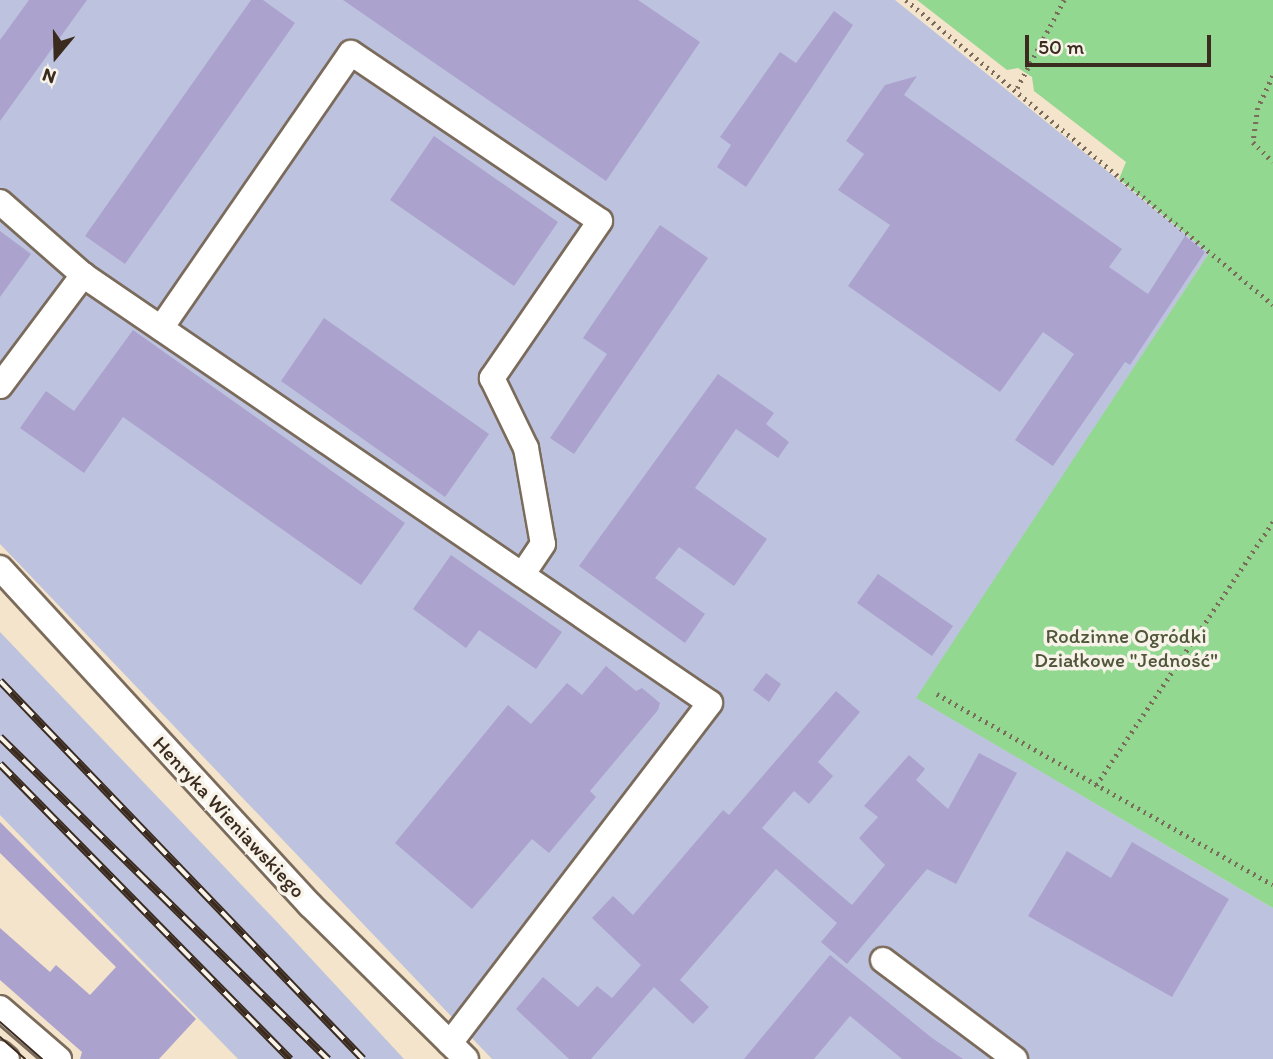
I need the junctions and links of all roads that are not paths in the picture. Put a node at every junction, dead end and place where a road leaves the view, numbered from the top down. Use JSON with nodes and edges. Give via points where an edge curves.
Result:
{"nodes":[{"id":1,"x":0,"y":202,"type":"edge"},
{"id":2,"x":83,"y":275,"type":"junction"},
{"id":3,"x":161,"y":328,"type":"junction"},
{"id":4,"x":0,"y":386,"type":"edge"},
{"id":5,"x":0,"y":568,"type":"edge"},
{"id":6,"x":522,"y":575,"type":"junction"},
{"id":7,"x":883,"y":960,"type":"dead end"},
{"id":8,"x":0,"y":1008,"type":"edge"},
{"id":9,"x":458,"y":1051,"type":"edge"},
{"id":10,"x":0,"y":1053,"type":"edge"},
{"id":11,"x":7,"y":1059,"type":"edge"},
{"id":12,"x":59,"y":1059,"type":"edge"},
{"id":13,"x":1015,"y":1059,"type":"edge"}],
"edges":[{"from":1,"to":2,"type":"street"},
{"from":2,"to":3,"type":"street"},
{"from":2,"to":4,"type":"street"},
{"from":3,"to":6,"type":"street"},
{"from":3,"to":6,"type":"street","via":[[351,53],[600,221],[492,378],[526,448],[542,544]]},
{"from":5,"to":9,"type":"street","name":"Henryka Wieniawskiego","via":[[310,905]]},
{"from":6,"to":9,"type":"street","via":[[710,703]]},
{"from":7,"to":13,"type":"street"},
{"from":8,"to":12,"type":"street"},
{"from":10,"to":11,"type":"street"}]}
